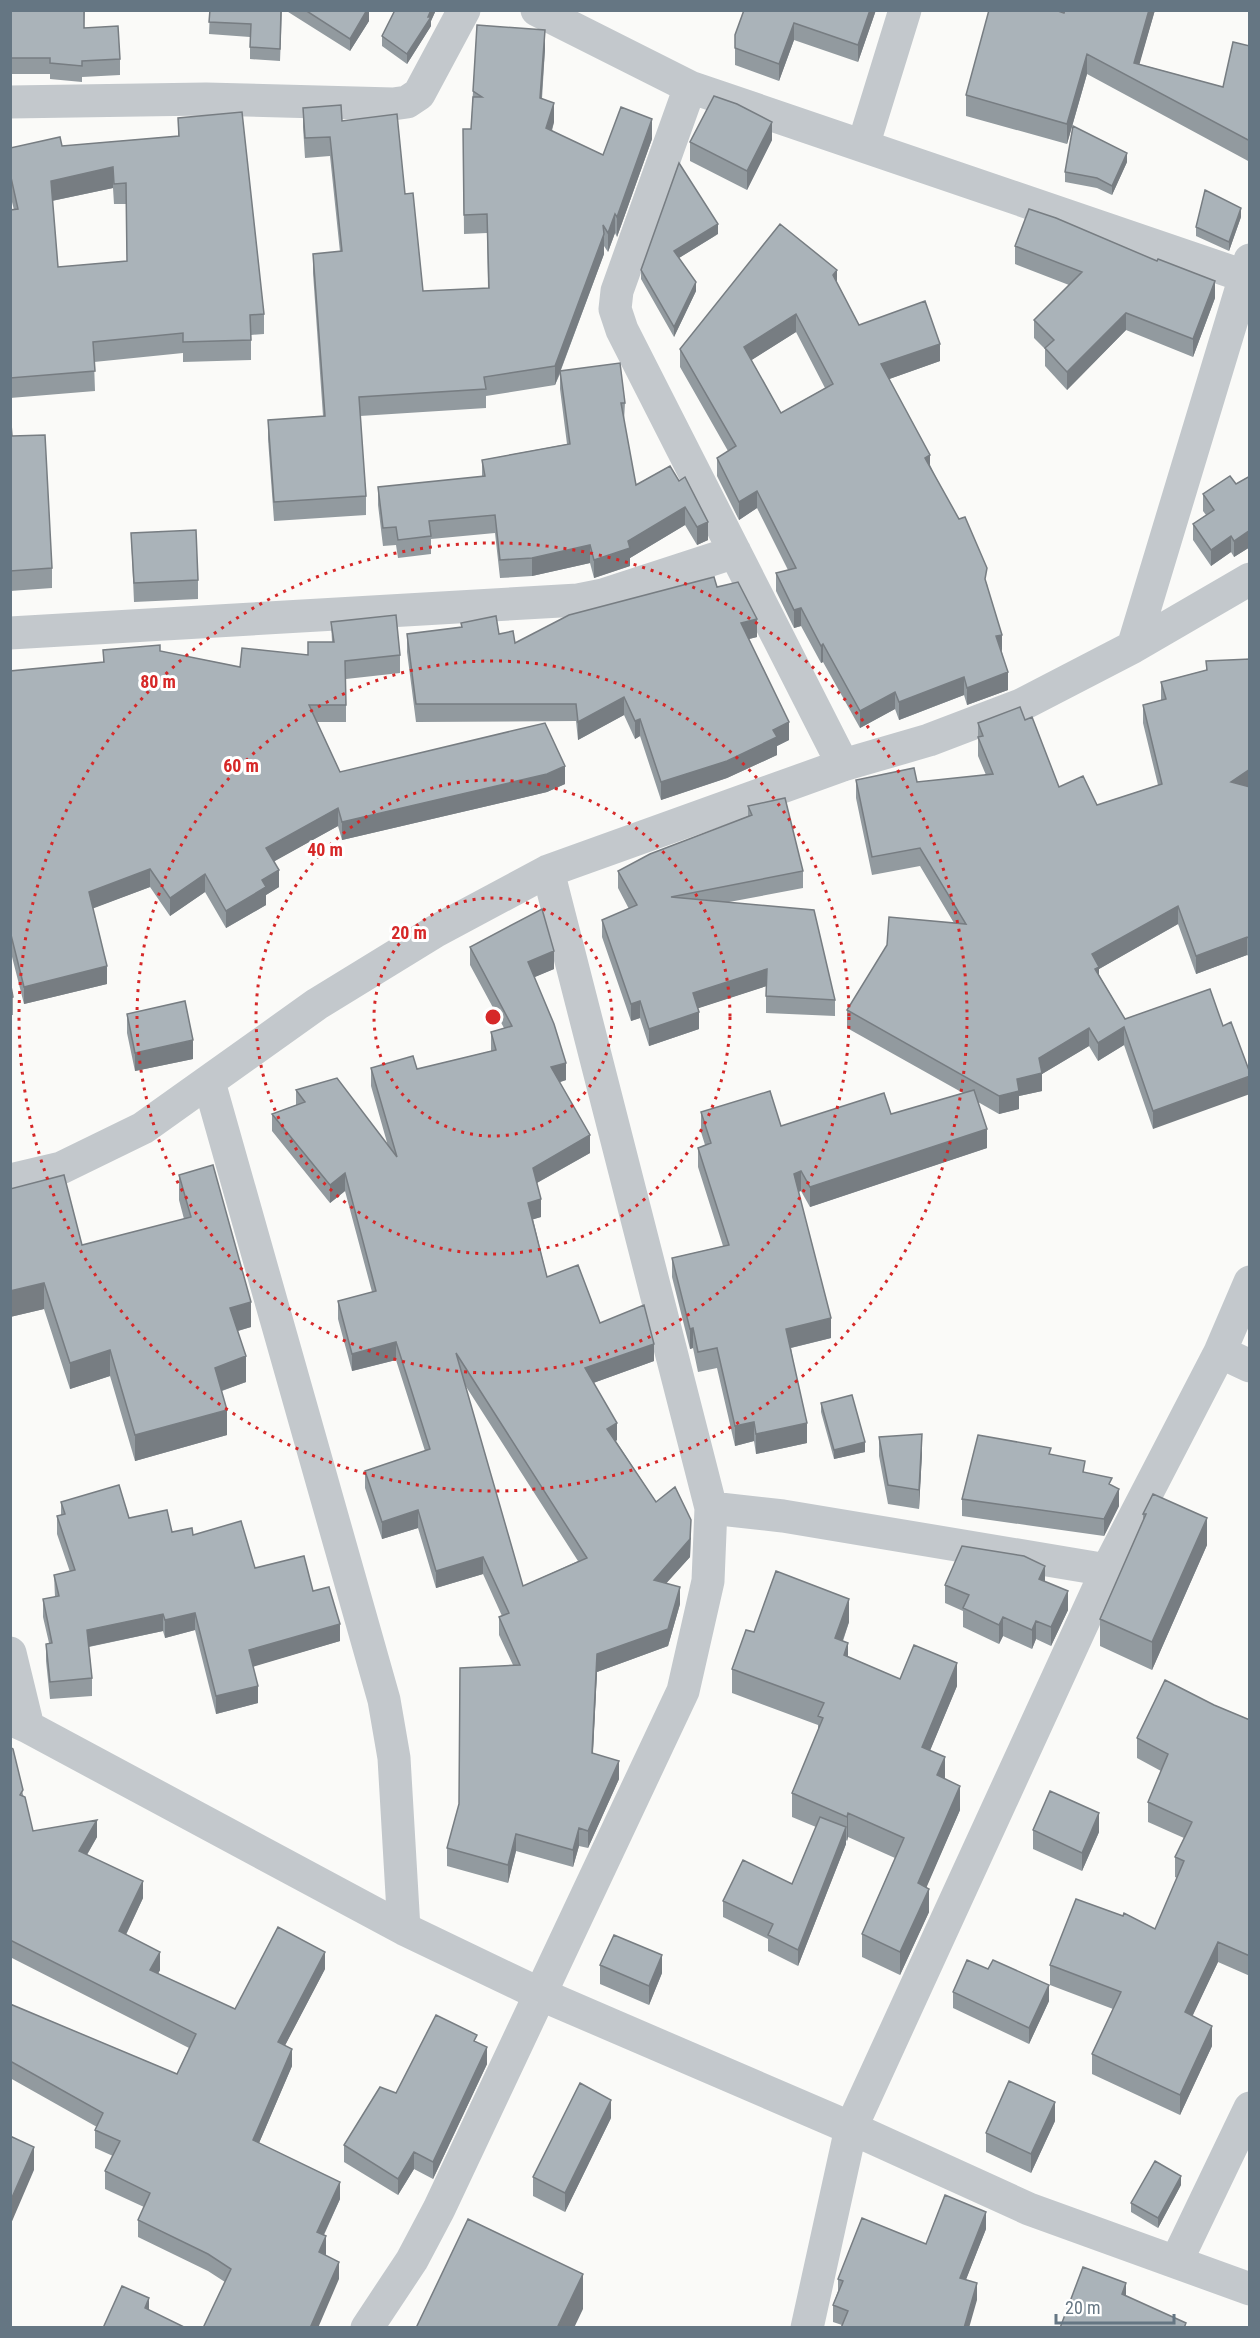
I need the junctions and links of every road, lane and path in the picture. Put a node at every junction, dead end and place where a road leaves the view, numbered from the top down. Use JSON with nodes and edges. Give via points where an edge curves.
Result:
{"nodes":[{"id":1,"x":464,"y":10,"type":"edge"},
{"id":2,"x":537,"y":10,"type":"edge"},
{"id":3,"x":906,"y":10,"type":"edge"},
{"id":4,"x":690,"y":87,"type":"junction"},
{"id":5,"x":10,"y":102,"type":"edge"},
{"id":6,"x":863,"y":146,"type":"junction"},
{"id":7,"x":1247,"y":268,"type":"edge"},
{"id":8,"x":735,"y":552,"type":"junction"},
{"id":9,"x":1250,"y":579,"type":"edge"},
{"id":10,"x":10,"y":633,"type":"edge"},
{"id":11,"x":1133,"y":647,"type":"junction"},
{"id":12,"x":843,"y":765,"type":"junction"},
{"id":13,"x":548,"y":871,"type":"junction"},
{"id":14,"x":209,"y":1082,"type":"junction"},
{"id":15,"x":10,"y":1180,"type":"edge"},
{"id":16,"x":1250,"y":1282,"type":"edge"},
{"id":17,"x":1220,"y":1352,"type":"junction"},
{"id":18,"x":1250,"y":1366,"type":"edge"},
{"id":19,"x":711,"y":1508,"type":"junction"},
{"id":20,"x":1107,"y":1570,"type":"junction"},
{"id":21,"x":10,"y":1653,"type":"edge"},
{"id":22,"x":19,"y":1723,"type":"edge"},
{"id":23,"x":404,"y":1929,"type":"junction"},
{"id":24,"x":542,"y":1995,"type":"junction"},
{"id":25,"x":1250,"y":2108,"type":"edge"},
{"id":26,"x":851,"y":2128,"type":"junction"},
{"id":27,"x":1240,"y":2148,"type":"edge"},
{"id":28,"x":1176,"y":2262,"type":"junction"},
{"id":29,"x":1250,"y":2289,"type":"edge"},
{"id":30,"x":367,"y":2328,"type":"edge"},
{"id":31,"x":807,"y":2328,"type":"edge"}],
"edges":[{"from":1,"to":5,"type":"street","via":[[419,94],[407,102]]},
{"from":2,"to":4,"type":"street"},
{"from":3,"to":6,"type":"street"},
{"from":4,"to":6,"type":"street"},
{"from":4,"to":8,"type":"street","via":[[617,291],[615,309],[622,330]]},
{"from":6,"to":7,"type":"street"},
{"from":7,"to":11,"type":"street"},
{"from":8,"to":10,"type":"street","via":[[579,600]]},
{"from":8,"to":12,"type":"street"},
{"from":9,"to":11,"type":"street"},
{"from":11,"to":12,"type":"street","via":[[1021,705],[929,740]]},
{"from":12,"to":13,"type":"street"},
{"from":13,"to":14,"type":"street","via":[[436,931],[317,1004]]},
{"from":13,"to":19,"type":"street"},
{"from":14,"to":15,"type":"street","via":[[133,1133],[61,1168]]},
{"from":14,"to":23,"type":"street","via":[[384,1700],[394,1758]]},
{"from":16,"to":17,"type":"street"},
{"from":17,"to":18,"type":"street"},
{"from":17,"to":20,"type":"street"},
{"from":19,"to":20,"type":"street","via":[[783,1516]]},
{"from":19,"to":24,"type":"street","via":[[708,1581],[683,1691]]},
{"from":20,"to":26,"type":"street"},
{"from":21,"to":22,"type":"street"},
{"from":22,"to":23,"type":"street"},
{"from":23,"to":24,"type":"street"},
{"from":24,"to":26,"type":"street"},
{"from":24,"to":30,"type":"street","via":[[440,2209]]},
{"from":25,"to":27,"type":"street"},
{"from":26,"to":28,"type":"street","via":[[1029,2209]]},
{"from":26,"to":31,"type":"street"},
{"from":27,"to":28,"type":"street"},
{"from":28,"to":29,"type":"street"}]}
